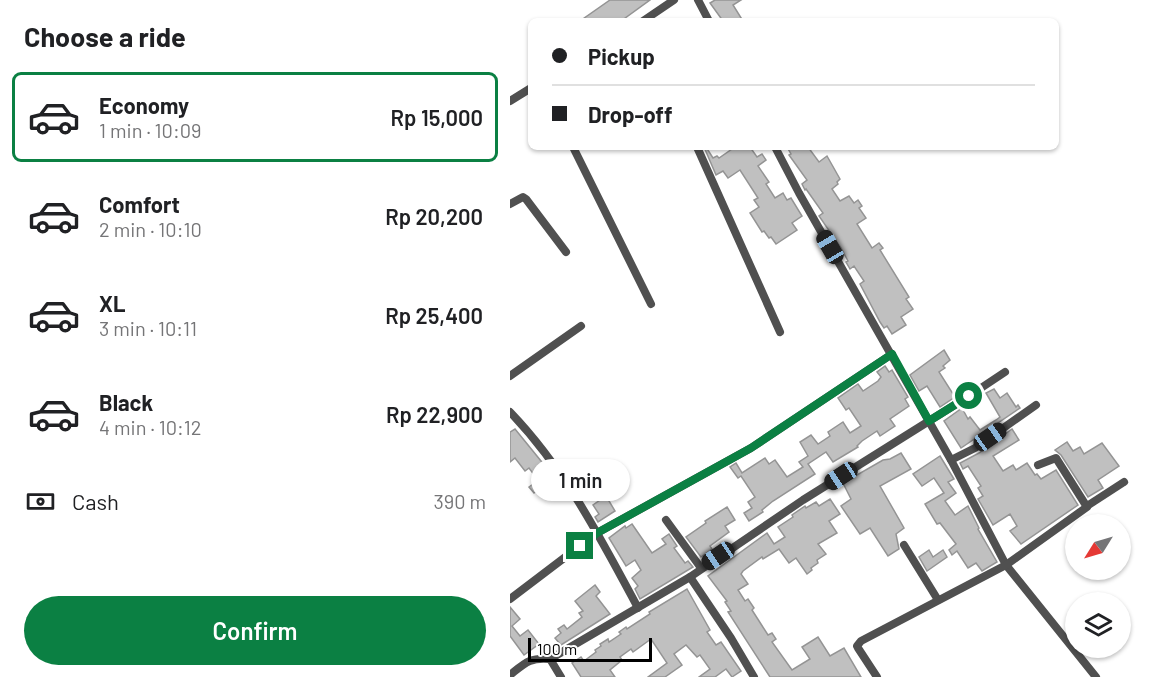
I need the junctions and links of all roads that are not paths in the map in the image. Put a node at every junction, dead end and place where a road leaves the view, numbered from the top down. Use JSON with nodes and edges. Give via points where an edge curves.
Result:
{"nodes":[{"id":1,"x":674,"y":0,"type":"edge"},
{"id":2,"x":698,"y":0,"type":"edge"},
{"id":3,"x":647,"y":18,"type":"edge"},
{"id":4,"x":708,"y":18,"type":"edge"},
{"id":5,"x":528,"y":90,"type":"edge"},
{"id":6,"x":510,"y":101,"type":"edge"},
{"id":7,"x":574,"y":150,"type":"edge"},
{"id":8,"x":698,"y":150,"type":"edge"},
{"id":9,"x":777,"y":150,"type":"edge"},
{"id":10,"x":510,"y":204,"type":"edge"},
{"id":11,"x":566,"y":252,"type":"dead end"},
{"id":12,"x":651,"y":304,"type":"dead end"},
{"id":13,"x":581,"y":326,"type":"dead end"},
{"id":14,"x":780,"y":332,"type":"dead end"},
{"id":15,"x":892,"y":354,"type":"junction"},
{"id":16,"x":1005,"y":372,"type":"dead end"},
{"id":17,"x":510,"y":376,"type":"edge"},
{"id":18,"x":1036,"y":405,"type":"dead end"},
{"id":19,"x":510,"y":412,"type":"edge"},
{"id":20,"x":929,"y":421,"type":"junction"},
{"id":21,"x":951,"y":460,"type":"junction"},
{"id":22,"x":1038,"y":465,"type":"dead end"},
{"id":23,"x":1124,"y":482,"type":"dead end"},
{"id":24,"x":1087,"y":506,"type":"junction"},
{"id":25,"x":666,"y":520,"type":"dead end"},
{"id":26,"x":597,"y":533,"type":"junction"},
{"id":27,"x":904,"y":545,"type":"dead end"},
{"id":28,"x":1006,"y":565,"type":"junction"},
{"id":29,"x":701,"y":568,"type":"junction"},
{"id":30,"x":690,"y":577,"type":"junction"},
{"id":31,"x":510,"y":599,"type":"edge"},
{"id":32,"x":938,"y":600,"type":"junction"},
{"id":33,"x":638,"y":608,"type":"junction"},
{"id":34,"x":550,"y":659,"type":"junction"},
{"id":35,"x":510,"y":675,"type":"edge"},
{"id":36,"x":561,"y":677,"type":"edge"},
{"id":37,"x":754,"y":677,"type":"edge"},
{"id":38,"x":877,"y":677,"type":"edge"},
{"id":39,"x":1096,"y":677,"type":"edge"}],
"edges":[{"from":1,"to":3,"type":"street"},
{"from":2,"to":4,"type":"street"},
{"from":5,"to":6,"type":"street"},
{"from":7,"to":12,"type":"street"},
{"from":8,"to":14,"type":"street"},
{"from":9,"to":15,"type":"street"},
{"from":10,"to":11,"type":"street","via":[[526,199]]},
{"from":13,"to":17,"type":"street"},
{"from":15,"to":20,"type":"street"},
{"from":15,"to":26,"type":"street","via":[[751,448]]},
{"from":16,"to":20,"type":"street"},
{"from":18,"to":21,"type":"street"},
{"from":19,"to":26,"type":"street","via":[[539,444]]},
{"from":20,"to":21,"type":"street"},
{"from":20,"to":29,"type":"street"},
{"from":21,"to":28,"type":"street"},
{"from":22,"to":24,"type":"street","via":[[1056,458]]},
{"from":23,"to":24,"type":"street"},
{"from":24,"to":28,"type":"street"},
{"from":25,"to":29,"type":"street"},
{"from":26,"to":31,"type":"street"},
{"from":26,"to":33,"type":"street"},
{"from":27,"to":32,"type":"street"},
{"from":28,"to":32,"type":"street"},
{"from":28,"to":39,"type":"street"},
{"from":29,"to":30,"type":"street"},
{"from":30,"to":33,"type":"street"},
{"from":30,"to":37,"type":"street"},
{"from":32,"to":38,"type":"street","via":[[858,643]]},
{"from":33,"to":34,"type":"street"},
{"from":34,"to":35,"type":"street","via":[[531,659]]},
{"from":34,"to":36,"type":"street"}]}
